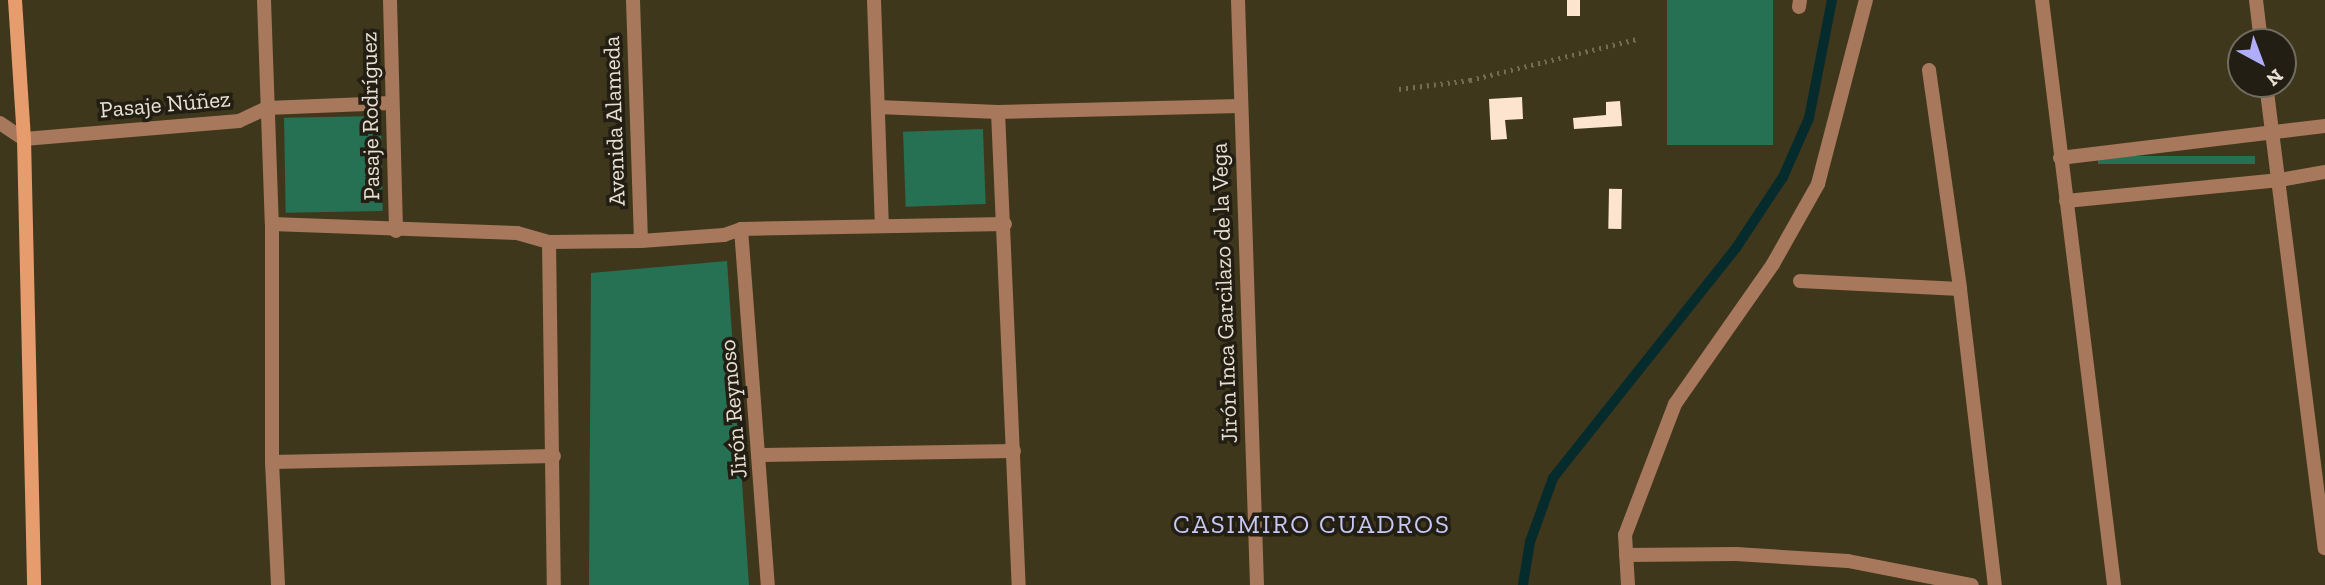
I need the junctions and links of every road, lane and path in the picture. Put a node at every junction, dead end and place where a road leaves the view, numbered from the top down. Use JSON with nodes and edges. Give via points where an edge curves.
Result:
{"nodes":[{"id":1,"x":15,"y":0,"type":"edge"},
{"id":2,"x":264,"y":0,"type":"edge"},
{"id":3,"x":390,"y":0,"type":"edge"},
{"id":4,"x":633,"y":0,"type":"edge"},
{"id":5,"x":874,"y":0,"type":"edge"},
{"id":6,"x":1238,"y":0,"type":"edge"},
{"id":7,"x":1866,"y":0,"type":"edge"},
{"id":8,"x":2042,"y":0,"type":"edge"},
{"id":9,"x":2256,"y":0,"type":"edge"},
{"id":10,"x":2259,"y":28,"type":"edge"},
{"id":11,"x":1637,"y":38,"type":"dead end"},
{"id":12,"x":1929,"y":70,"type":"dead end"},
{"id":13,"x":1399,"y":89,"type":"dead end"},
{"id":14,"x":2268,"y":98,"type":"edge"},
{"id":15,"x":391,"y":103,"type":"junction"},
{"id":16,"x":1240,"y":106,"type":"junction"},
{"id":17,"x":878,"y":107,"type":"junction"},
{"id":18,"x":267,"y":108,"type":"junction"},
{"id":19,"x":998,"y":112,"type":"junction"},
{"id":20,"x":0,"y":123,"type":"edge"},
{"id":21,"x":2325,"y":125,"type":"edge"},
{"id":22,"x":2272,"y":134,"type":"junction"},
{"id":23,"x":24,"y":139,"type":"junction"},
{"id":24,"x":2060,"y":158,"type":"junction"},
{"id":25,"x":2325,"y":172,"type":"edge"},
{"id":26,"x":2280,"y":180,"type":"junction"},
{"id":27,"x":2066,"y":201,"type":"junction"},
{"id":28,"x":272,"y":224,"type":"junction"},
{"id":29,"x":882,"y":224,"type":"junction"},
{"id":30,"x":1005,"y":224,"type":"junction"},
{"id":31,"x":741,"y":229,"type":"junction"},
{"id":32,"x":396,"y":231,"type":"junction"},
{"id":33,"x":641,"y":241,"type":"junction"},
{"id":34,"x":549,"y":242,"type":"junction"},
{"id":35,"x":1800,"y":281,"type":"dead end"},
{"id":36,"x":1960,"y":289,"type":"junction"},
{"id":37,"x":1014,"y":452,"type":"junction"},
{"id":38,"x":761,"y":455,"type":"junction"},
{"id":39,"x":554,"y":456,"type":"junction"},
{"id":40,"x":272,"y":462,"type":"junction"},
{"id":41,"x":2325,"y":548,"type":"edge"},
{"id":42,"x":1626,"y":555,"type":"junction"},
{"id":43,"x":34,"y":585,"type":"edge"},
{"id":44,"x":278,"y":585,"type":"edge"},
{"id":45,"x":554,"y":585,"type":"edge"},
{"id":46,"x":768,"y":585,"type":"edge"},
{"id":47,"x":1019,"y":585,"type":"edge"},
{"id":48,"x":1257,"y":585,"type":"edge"},
{"id":49,"x":1628,"y":585,"type":"edge"},
{"id":50,"x":1972,"y":585,"type":"edge"},
{"id":51,"x":1994,"y":585,"type":"edge"},
{"id":52,"x":2114,"y":585,"type":"edge"}],
"edges":[{"from":1,"to":23,"type":"street"},
{"from":2,"to":18,"type":"street"},
{"from":3,"to":15,"type":"street","name":"Pasaje Rodríguez"},
{"from":4,"to":33,"type":"street","name":"Avenida Alameda"},
{"from":5,"to":17,"type":"street"},
{"from":6,"to":16,"type":"street","name":"Jirón Inca Garcilazo de la Vega"},
{"from":7,"to":42,"type":"street","via":[[1818,184],[1773,264],[1675,404],[1625,536]]},
{"from":8,"to":24,"type":"street"},
{"from":9,"to":10,"type":"street"},
{"from":11,"to":13,"type":"path","via":[[1470,80]]},
{"from":12,"to":36,"type":"street"},
{"from":14,"to":22,"type":"street"},
{"from":15,"to":18,"type":"street","name":"Pasaje Núñez"},
{"from":15,"to":32,"type":"street","name":"Pasaje Rodríguez"},
{"from":16,"to":19,"type":"street"},
{"from":16,"to":48,"type":"street","name":"Jirón Inca Garcilazo de la Vega"},
{"from":17,"to":19,"type":"street"},
{"from":17,"to":29,"type":"street"},
{"from":18,"to":23,"type":"street","name":"Pasaje Núñez","via":[[239,121]]},
{"from":18,"to":28,"type":"street"},
{"from":19,"to":30,"type":"street"},
{"from":20,"to":23,"type":"street"},
{"from":21,"to":22,"type":"street"},
{"from":22,"to":24,"type":"street"},
{"from":22,"to":26,"type":"street"},
{"from":23,"to":43,"type":"street"},
{"from":24,"to":27,"type":"street"},
{"from":25,"to":26,"type":"street"},
{"from":26,"to":27,"type":"street"},
{"from":26,"to":41,"type":"street"},
{"from":27,"to":52,"type":"street"},
{"from":28,"to":32,"type":"street"},
{"from":28,"to":40,"type":"street"},
{"from":29,"to":30,"type":"street"},
{"from":29,"to":31,"type":"street"},
{"from":30,"to":37,"type":"street"},
{"from":31,"to":33,"type":"street","via":[[724,235]]},
{"from":31,"to":38,"type":"street","name":"Jirón Reynoso"},
{"from":32,"to":34,"type":"street","via":[[517,233]]},
{"from":33,"to":34,"type":"street"},
{"from":34,"to":39,"type":"street"},
{"from":35,"to":36,"type":"street"},
{"from":36,"to":51,"type":"street"},
{"from":37,"to":38,"type":"street"},
{"from":37,"to":47,"type":"street"},
{"from":38,"to":46,"type":"street","name":"Jirón Reynoso"},
{"from":39,"to":40,"type":"street"},
{"from":39,"to":45,"type":"street"},
{"from":40,"to":44,"type":"street"},
{"from":42,"to":49,"type":"street"},
{"from":42,"to":50,"type":"street","via":[[1736,554],[1848,561]]}]}
